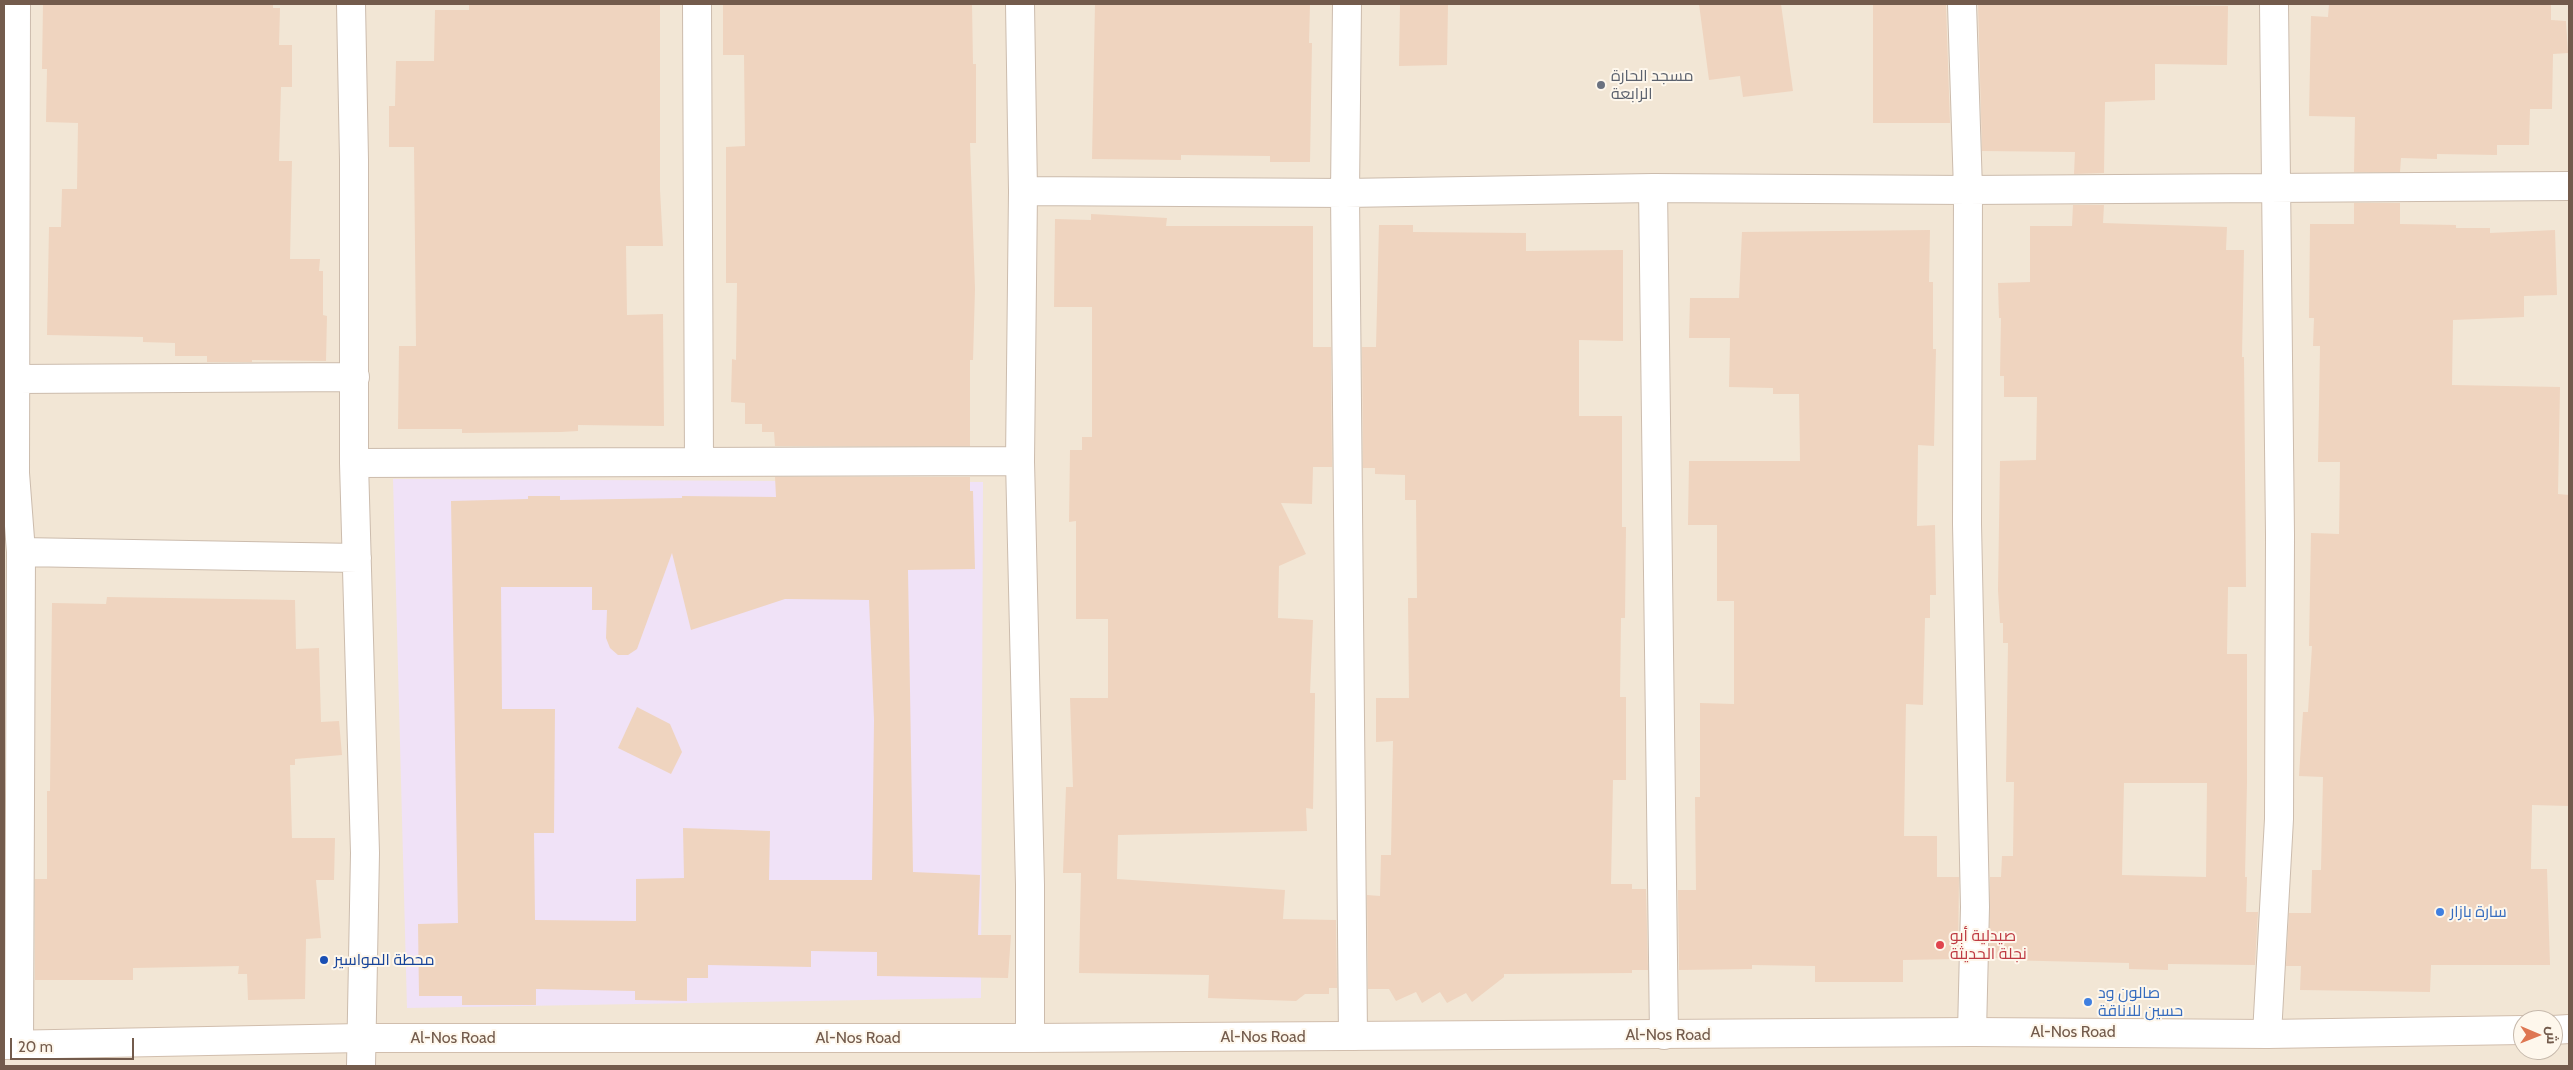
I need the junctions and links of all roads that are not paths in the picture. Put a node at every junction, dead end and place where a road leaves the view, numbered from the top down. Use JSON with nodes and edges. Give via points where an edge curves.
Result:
{"nodes":[{"id":1,"x":16,"y":4,"type":"edge"},
{"id":2,"x":351,"y":4,"type":"edge"},
{"id":3,"x":697,"y":4,"type":"edge"},
{"id":4,"x":1020,"y":4,"type":"edge"},
{"id":5,"x":1347,"y":4,"type":"edge"},
{"id":6,"x":1962,"y":4,"type":"edge"},
{"id":7,"x":2274,"y":4,"type":"edge"},
{"id":8,"x":2277,"y":186,"type":"junction"},
{"id":9,"x":2569,"y":186,"type":"edge"},
{"id":10,"x":1653,"y":188,"type":"junction"},
{"id":11,"x":1023,"y":190,"type":"junction"},
{"id":12,"x":1968,"y":190,"type":"junction"},
{"id":13,"x":1345,"y":193,"type":"junction"},
{"id":14,"x":354,"y":377,"type":"junction"},
{"id":15,"x":17,"y":379,"type":"junction"},
{"id":16,"x":699,"y":461,"type":"junction"},
{"id":17,"x":1020,"y":461,"type":"junction"},
{"id":18,"x":354,"y":463,"type":"junction"},
{"id":19,"x":10,"y":473,"type":"edge"},
{"id":20,"x":21,"y":552,"type":"junction"},
{"id":21,"x":357,"y":558,"type":"junction"},
{"id":22,"x":2513,"y":1030,"type":"edge"},
{"id":23,"x":1972,"y":1032,"type":"junction"},
{"id":24,"x":2267,"y":1034,"type":"junction"},
{"id":25,"x":1664,"y":1035,"type":"junction"},
{"id":26,"x":1352,"y":1036,"type":"junction"},
{"id":27,"x":362,"y":1038,"type":"junction"},
{"id":28,"x":1030,"y":1038,"type":"junction"},
{"id":29,"x":11,"y":1044,"type":"edge"},
{"id":30,"x":361,"y":1066,"type":"edge"}],
"edges":[{"from":1,"to":15,"type":"street"},
{"from":2,"to":14,"type":"street"},
{"from":3,"to":16,"type":"street"},
{"from":4,"to":11,"type":"street"},
{"from":5,"to":13,"type":"street"},
{"from":6,"to":12,"type":"street"},
{"from":7,"to":8,"type":"street"},
{"from":8,"to":9,"type":"street"},
{"from":8,"to":12,"type":"street"},
{"from":8,"to":24,"type":"street","via":[[2279,819]]},
{"from":10,"to":12,"type":"street"},
{"from":10,"to":13,"type":"street"},
{"from":10,"to":25,"type":"street"},
{"from":11,"to":13,"type":"street"},
{"from":11,"to":17,"type":"street"},
{"from":12,"to":23,"type":"street","via":[[1967,524],[1975,908]]},
{"from":13,"to":26,"type":"street"},
{"from":14,"to":15,"type":"street"},
{"from":14,"to":18,"type":"street"},
{"from":15,"to":19,"type":"street"},
{"from":16,"to":17,"type":"street"},
{"from":16,"to":18,"type":"street"},
{"from":17,"to":28,"type":"street","via":[[1030,885]]},
{"from":18,"to":21,"type":"street"},
{"from":19,"to":20,"type":"street"},
{"from":20,"to":21,"type":"street"},
{"from":20,"to":29,"type":"street"},
{"from":21,"to":27,"type":"street","via":[[365,853]]},
{"from":22,"to":24,"type":"street","name":"Al-Nos Road"},
{"from":23,"to":24,"type":"street","name":"Al-Nos Road"},
{"from":23,"to":25,"type":"street","name":"Al-Nos Road"},
{"from":25,"to":26,"type":"street","name":"Al-Nos Road"},
{"from":26,"to":28,"type":"street","name":"Al-Nos Road"},
{"from":27,"to":28,"type":"street","name":"Al-Nos Road"},
{"from":27,"to":29,"type":"street","name":"Al-Nos Road"},
{"from":27,"to":30,"type":"street"}]}
